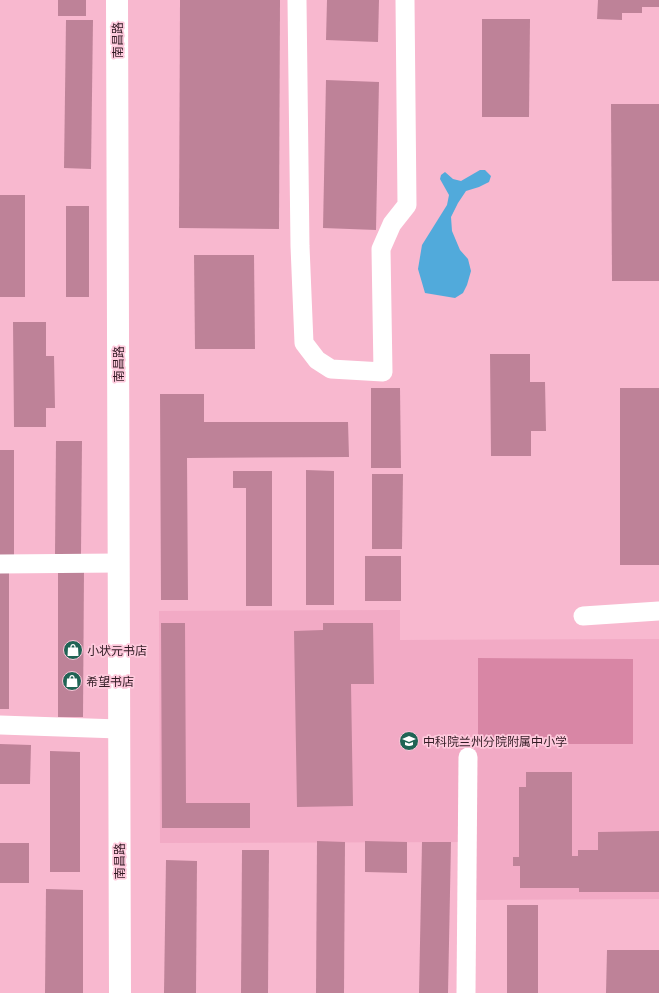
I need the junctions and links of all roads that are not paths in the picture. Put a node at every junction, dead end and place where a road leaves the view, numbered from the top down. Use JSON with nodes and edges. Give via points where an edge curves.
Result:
{"nodes":[{"id":1,"x":117,"y":0,"type":"edge"},
{"id":2,"x":297,"y":0,"type":"edge"},
{"id":3,"x":405,"y":0,"type":"edge"},
{"id":4,"x":118,"y":563,"type":"junction"},
{"id":5,"x":0,"y":564,"type":"edge"},
{"id":6,"x":659,"y":611,"type":"edge"},
{"id":7,"x":583,"y":616,"type":"dead end"},
{"id":8,"x":0,"y":726,"type":"edge"},
{"id":9,"x":119,"y":728,"type":"junction"},
{"id":10,"x":468,"y":757,"type":"dead end"},
{"id":11,"x":120,"y":993,"type":"edge"},
{"id":12,"x":466,"y":993,"type":"edge"}],
"edges":[{"from":1,"to":4,"type":"main road","name":"南昌路"},
{"from":2,"to":3,"type":"street","via":[[300,246],[304,343],[318,360],[331,370],[383,372],[381,249],[392,224],[407,204]]},
{"from":4,"to":5,"type":"street"},
{"from":4,"to":9,"type":"main road","name":"南昌路"},
{"from":6,"to":7,"type":"street"},
{"from":8,"to":9,"type":"street"},
{"from":9,"to":11,"type":"main road","name":"南昌路"},
{"from":10,"to":12,"type":"street"}]}
